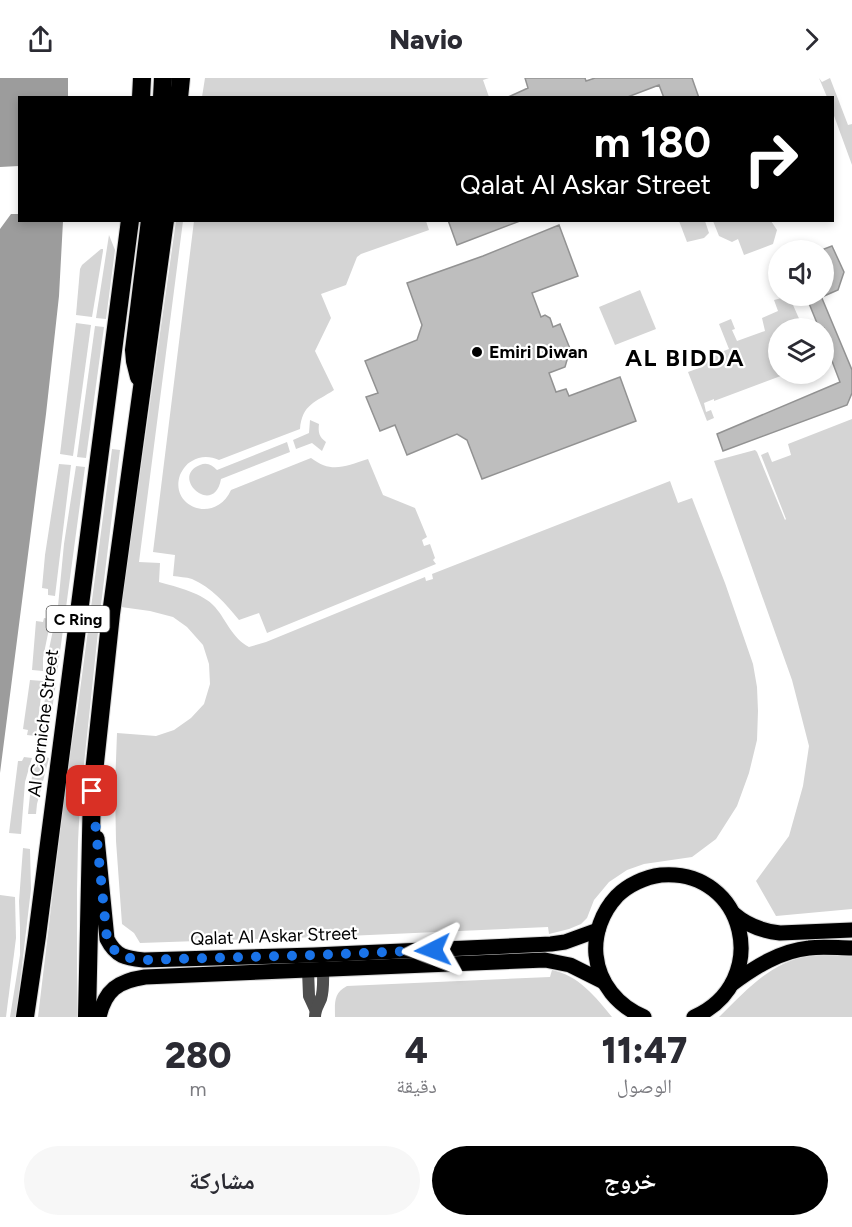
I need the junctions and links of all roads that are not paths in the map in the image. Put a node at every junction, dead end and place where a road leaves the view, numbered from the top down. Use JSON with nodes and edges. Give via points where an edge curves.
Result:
{"nodes":[{"id":1,"x":142,"y":78,"type":"edge"},
{"id":2,"x":163,"y":78,"type":"edge"},
{"id":3,"x":181,"y":78,"type":"edge"},
{"id":4,"x":141,"y":96,"type":"edge"},
{"id":5,"x":162,"y":96,"type":"edge"},
{"id":6,"x":179,"y":96,"type":"edge"},
{"id":7,"x":130,"y":222,"type":"edge"},
{"id":8,"x":150,"y":222,"type":"edge"},
{"id":9,"x":165,"y":222,"type":"edge"},
{"id":10,"x":142,"y":388,"type":"junction"},
{"id":11,"x":92,"y":791,"type":"junction"},
{"id":12,"x":733,"y":914,"type":"junction"},
{"id":13,"x":598,"y":930,"type":"junction"},
{"id":14,"x":852,"y":930,"type":"edge"},
{"id":15,"x":852,"y":948,"type":"edge"},
{"id":16,"x":315,"y":966,"type":"junction"},
{"id":17,"x":604,"y":982,"type":"junction"},
{"id":18,"x":732,"y":984,"type":"junction"},
{"id":19,"x":315,"y":1013,"type":"edge"},
{"id":20,"x":630,"y":1013,"type":"edge"},
{"id":21,"x":25,"y":1017,"type":"edge"},
{"id":22,"x":87,"y":1017,"type":"edge"},
{"id":23,"x":99,"y":1017,"type":"edge"},
{"id":24,"x":644,"y":1017,"type":"edge"},
{"id":25,"x":694,"y":1017,"type":"edge"}],
"edges":[{"from":1,"to":4,"type":"highway"},
{"from":2,"to":5,"type":"highway"},
{"from":3,"to":6,"type":"highway"},
{"from":7,"to":21,"type":"highway","name":"Al Corniche Street","number":"C Ring"},
{"from":8,"to":10,"type":"highway","via":[[134,350]]},
{"from":9,"to":10,"type":"highway","number":"C Ring"},
{"from":10,"to":11,"type":"highway","number":"C Ring"},
{"from":11,"to":16,"type":"main road","name":"Qalat Al Askar Street","via":[[107,939],[115,952],[129,959]]},
{"from":11,"to":22,"type":"highway","number":"C Ring"},
{"from":12,"to":13,"type":"main road","via":[[701,882],[658,875],[619,894],[606,910]]},
{"from":12,"to":14,"type":"main road","via":[[769,932]]},
{"from":12,"to":18,"type":"main road","via":[[741,954]]},
{"from":13,"to":16,"type":"main road","name":"Qalat Al Askar Street","via":[[551,944]]},
{"from":13,"to":17,"type":"main road","via":[[596,957]]},
{"from":15,"to":18,"type":"main road","via":[[808,948],[787,953]]},
{"from":16,"to":17,"type":"main road","name":"Qalat Al Askar Street","via":[[545,960],[570,965]]},
{"from":16,"to":19,"type":"street","via":[[309,996]]},
{"from":16,"to":23,"type":"main road","name":"Qalat Al Askar Street","via":[[134,978],[119,984],[107,996]]},
{"from":17,"to":20,"type":"main road"},
{"from":18,"to":25,"type":"main road","via":[[720,1001]]},
{"from":20,"to":24,"type":"main road"}]}
